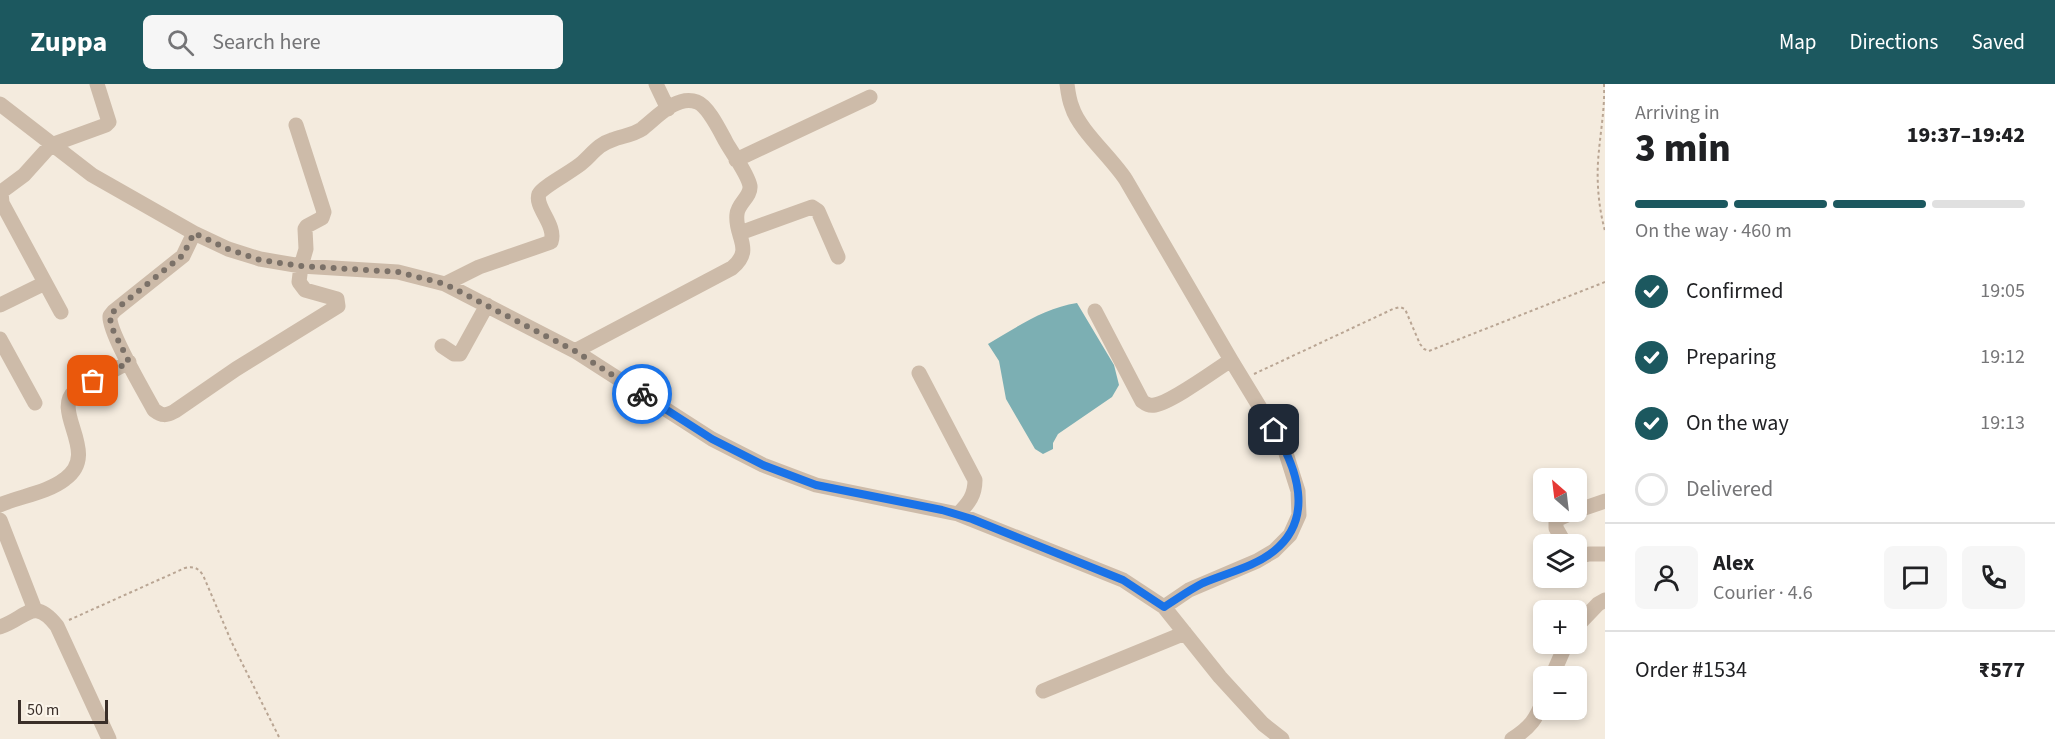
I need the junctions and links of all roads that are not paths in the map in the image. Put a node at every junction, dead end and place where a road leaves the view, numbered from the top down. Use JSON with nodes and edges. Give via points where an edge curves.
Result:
{"nodes":[{"id":1,"x":97,"y":84,"type":"edge"},
{"id":2,"x":656,"y":84,"type":"edge"},
{"id":3,"x":1067,"y":84,"type":"edge"},
{"id":4,"x":870,"y":97,"type":"dead end"},
{"id":5,"x":0,"y":104,"type":"edge"},
{"id":6,"x":668,"y":109,"type":"junction"},
{"id":7,"x":296,"y":125,"type":"dead end"},
{"id":8,"x":51,"y":145,"type":"junction"},
{"id":9,"x":736,"y":160,"type":"junction"},
{"id":10,"x":194,"y":233,"type":"junction"},
{"id":11,"x":740,"y":233,"type":"junction"},
{"id":12,"x":838,"y":256,"type":"dead end"},
{"id":13,"x":301,"y":266,"type":"junction"},
{"id":14,"x":45,"y":283,"type":"junction"},
{"id":15,"x":445,"y":284,"type":"junction"},
{"id":16,"x":0,"y":305,"type":"edge"},
{"id":17,"x":487,"y":305,"type":"junction"},
{"id":18,"x":1095,"y":311,"type":"dead end"},
{"id":19,"x":61,"y":312,"type":"dead end"},
{"id":20,"x":0,"y":339,"type":"edge"},
{"id":21,"x":442,"y":346,"type":"dead end"},
{"id":22,"x":575,"y":351,"type":"junction"},
{"id":23,"x":1231,"y":360,"type":"junction"},
{"id":24,"x":129,"y":362,"type":"junction"},
{"id":25,"x":919,"y":373,"type":"dead end"},
{"id":26,"x":34,"y":404,"type":"dead end"},
{"id":27,"x":1605,"y":501,"type":"edge"},
{"id":28,"x":0,"y":505,"type":"edge"},
{"id":29,"x":1587,"y":507,"type":"edge"},
{"id":30,"x":958,"y":514,"type":"junction"},
{"id":31,"x":0,"y":520,"type":"edge"},
{"id":32,"x":1587,"y":554,"type":"edge"},
{"id":33,"x":1605,"y":554,"type":"edge"},
{"id":34,"x":1605,"y":600,"type":"edge"},
{"id":35,"x":1164,"y":607,"type":"junction"},
{"id":36,"x":35,"y":610,"type":"junction"},
{"id":37,"x":1587,"y":616,"type":"edge"},
{"id":38,"x":0,"y":627,"type":"edge"},
{"id":39,"x":1185,"y":633,"type":"junction"},
{"id":40,"x":1043,"y":692,"type":"dead end"},
{"id":41,"x":1534,"y":720,"type":"edge"},
{"id":42,"x":109,"y":739,"type":"edge"},
{"id":43,"x":1282,"y":739,"type":"edge"},
{"id":44,"x":1512,"y":739,"type":"edge"}],
"edges":[{"from":1,"to":8,"type":"street","via":[[109,122]]},
{"from":2,"to":6,"type":"street"},
{"from":3,"to":23,"type":"street","via":[[1072,109],[1082,126],[1126,180]]},
{"from":4,"to":9,"type":"street"},
{"from":5,"to":8,"type":"street"},
{"from":6,"to":9,"type":"street","via":[[686,100],[701,104]]},
{"from":6,"to":15,"type":"street","via":[[640,129],[601,145],[539,194],[552,231],[551,242],[479,267]]},
{"from":7,"to":13,"type":"street","via":[[324,212],[322,219],[305,229],[306,249]]},
{"from":8,"to":10,"type":"street","via":[[92,175]]},
{"from":8,"to":14,"type":"street","via":[[0,197]]},
{"from":9,"to":11,"type":"street","via":[[750,189],[737,211]]},
{"from":10,"to":13,"type":"street","via":[[260,260]]},
{"from":10,"to":24,"type":"street","via":[[183,255],[110,316]]},
{"from":11,"to":12,"type":"street","via":[[812,207],[818,211]]},
{"from":11,"to":22,"type":"street","via":[[743,254],[732,268]]},
{"from":13,"to":15,"type":"street","via":[[398,272]]},
{"from":13,"to":24,"type":"street","via":[[302,288],[334,297],[339,302],[336,309],[175,411],[160,415],[154,410]]},
{"from":14,"to":16,"type":"street"},
{"from":14,"to":19,"type":"street"},
{"from":15,"to":17,"type":"street"},
{"from":17,"to":21,"type":"street","via":[[460,354]]},
{"from":17,"to":22,"type":"street"},
{"from":18,"to":23,"type":"street","via":[[1146,405],[1166,401]]},
{"from":20,"to":26,"type":"street"},
{"from":22,"to":30,"type":"street","via":[[712,439],[763,465],[816,485]]},
{"from":23,"to":35,"type":"street","via":[[1284,447],[1298,491],[1299,515],[1290,535],[1274,551]]},
{"from":24,"to":28,"type":"street","via":[[69,396],[67,407],[78,448],[73,471],[53,485]]},
{"from":25,"to":30,"type":"street","via":[[975,480],[971,500]]},
{"from":27,"to":29,"type":"street"},
{"from":30,"to":35,"type":"street","via":[[1123,580]]},
{"from":31,"to":36,"type":"street"},
{"from":32,"to":33,"type":"street"},
{"from":34,"to":37,"type":"street"},
{"from":35,"to":39,"type":"street"},
{"from":36,"to":38,"type":"street"},
{"from":36,"to":42,"type":"street","via":[[48,614],[57,626]]},
{"from":39,"to":40,"type":"street"},
{"from":39,"to":43,"type":"street","via":[[1263,724]]},
{"from":41,"to":44,"type":"street"}]}
